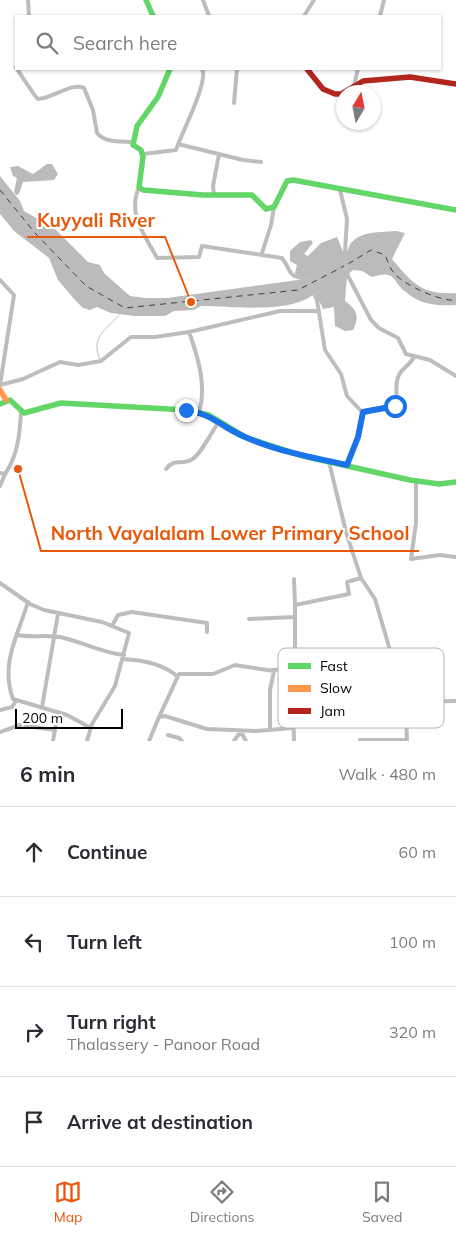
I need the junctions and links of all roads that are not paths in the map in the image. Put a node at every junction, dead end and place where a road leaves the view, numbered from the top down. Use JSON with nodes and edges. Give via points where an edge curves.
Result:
{"nodes":[{"id":1,"x":28,"y":0,"type":"edge"},
{"id":2,"x":146,"y":0,"type":"edge"},
{"id":3,"x":203,"y":0,"type":"edge"},
{"id":4,"x":314,"y":0,"type":"edge"},
{"id":5,"x":384,"y":0,"type":"edge"},
{"id":6,"x":29,"y":15,"type":"edge"},
{"id":7,"x":153,"y":15,"type":"edge"},
{"id":8,"x":209,"y":15,"type":"edge"},
{"id":9,"x":305,"y":15,"type":"edge"},
{"id":10,"x":380,"y":15,"type":"edge"},
{"id":11,"x":17,"y":70,"type":"edge"},
{"id":12,"x":170,"y":70,"type":"edge"},
{"id":13,"x":202,"y":70,"type":"edge"},
{"id":14,"x":237,"y":70,"type":"edge"},
{"id":15,"x":307,"y":70,"type":"edge"},
{"id":16,"x":358,"y":70,"type":"edge"},
{"id":17,"x":456,"y":84,"type":"edge"},
{"id":18,"x":354,"y":85,"type":"joint"},
{"id":19,"x":336,"y":94,"type":"edge"},
{"id":20,"x":234,"y":103,"type":"dead end"},
{"id":21,"x":133,"y":142,"type":"junction"},
{"id":22,"x":178,"y":144,"type":"junction"},
{"id":23,"x":142,"y":154,"type":"junction"},
{"id":24,"x":218,"y":154,"type":"junction"},
{"id":25,"x":261,"y":162,"type":"dead end"},
{"id":26,"x":139,"y":187,"type":"junction"},
{"id":27,"x":340,"y":190,"type":"junction"},
{"id":28,"x":214,"y":195,"type":"junction"},
{"id":29,"x":274,"y":207,"type":"junction"},
{"id":30,"x":456,"y":210,"type":"edge"},
{"id":31,"x":262,"y":253,"type":"junction"},
{"id":32,"x":0,"y":280,"type":"edge"},
{"id":33,"x":317,"y":311,"type":"junction"},
{"id":34,"x":189,"y":332,"type":"junction"},
{"id":35,"x":414,"y":357,"type":"junction"},
{"id":36,"x":456,"y":376,"type":"edge"},
{"id":37,"x":0,"y":385,"type":"edge"},
{"id":38,"x":0,"y":390,"type":"edge"},
{"id":39,"x":6,"y":400,"type":"junction"},
{"id":40,"x":0,"y":404,"type":"edge"},
{"id":41,"x":21,"y":411,"type":"junction"},
{"id":42,"x":199,"y":412,"type":"junction"},
{"id":43,"x":363,"y":412,"type":"junction"},
{"id":44,"x":219,"y":421,"type":"junction"},
{"id":45,"x":329,"y":462,"type":"junction"},
{"id":46,"x":347,"y":465,"type":"junction"},
{"id":47,"x":166,"y":469,"type":"dead end"},
{"id":48,"x":2,"y":474,"type":"edge"},
{"id":49,"x":416,"y":481,"type":"junction"},
{"id":50,"x":456,"y":482,"type":"edge"},
{"id":51,"x":0,"y":486,"type":"edge"},
{"id":52,"x":456,"y":557,"type":"edge"},
{"id":53,"x":361,"y":578,"type":"junction"},
{"id":54,"x":294,"y":579,"type":"dead end"},
{"id":55,"x":0,"y":583,"type":"edge"},
{"id":56,"x":28,"y":602,"type":"junction"},
{"id":57,"x":295,"y":604,"type":"junction"},
{"id":58,"x":58,"y":614,"type":"junction"},
{"id":59,"x":295,"y":617,"type":"junction"},
{"id":60,"x":249,"y":619,"type":"dead end"},
{"id":61,"x":112,"y":626,"type":"junction"},
{"id":62,"x":206,"y":632,"type":"dead end"},
{"id":63,"x":16,"y":635,"type":"junction"},
{"id":64,"x":52,"y":637,"type":"junction"},
{"id":65,"x":293,"y":648,"type":"edge"},
{"id":66,"x":389,"y":648,"type":"edge"},
{"id":67,"x":124,"y":657,"type":"junction"},
{"id":68,"x":278,"y":669,"type":"edge"},
{"id":69,"x":272,"y":670,"type":"junction"},
{"id":70,"x":177,"y":676,"type":"junction"},
{"id":71,"x":16,"y":701,"type":"junction"},
{"id":72,"x":42,"y":707,"type":"junction"},
{"id":73,"x":0,"y":710,"type":"edge"},
{"id":74,"x":58,"y":712,"type":"junction"},
{"id":75,"x":159,"y":717,"type":"junction"},
{"id":76,"x":91,"y":728,"type":"junction"},
{"id":77,"x":293,"y":728,"type":"joint"},
{"id":78,"x":55,"y":730,"type":"junction"},
{"id":79,"x":270,"y":730,"type":"junction"},
{"id":80,"x":0,"y":732,"type":"edge"},
{"id":81,"x":168,"y":735,"type":"dead end"},
{"id":82,"x":360,"y":740,"type":"dead end"},
{"id":83,"x":407,"y":740,"type":"edge"},
{"id":84,"x":53,"y":741,"type":"edge"},
{"id":85,"x":87,"y":741,"type":"edge"},
{"id":86,"x":149,"y":741,"type":"edge"},
{"id":87,"x":182,"y":741,"type":"edge"},
{"id":88,"x":234,"y":741,"type":"edge"},
{"id":89,"x":246,"y":741,"type":"edge"},
{"id":90,"x":294,"y":741,"type":"edge"}],
"edges":[{"from":1,"to":6,"type":"street"},
{"from":2,"to":7,"type":"main road"},
{"from":3,"to":8,"type":"street"},
{"from":4,"to":9,"type":"street"},
{"from":5,"to":10,"type":"street"},
{"from":11,"to":21,"type":"street","via":[[38,99],[50,98],[75,87],[84,88],[97,133],[104,139]]},
{"from":12,"to":21,"type":"main road","via":[[156,100],[140,120]]},
{"from":13,"to":22,"type":"street","via":[[205,76]]},
{"from":14,"to":20,"type":"street"},
{"from":15,"to":19,"type":"main road","via":[[328,93]]},
{"from":16,"to":18,"type":"street"},
{"from":17,"to":18,"type":"main road","via":[[410,77],[363,81]]},
{"from":21,"to":23,"type":"main road"},
{"from":22,"to":23,"type":"street","via":[[171,152]]},
{"from":22,"to":24,"type":"street"},
{"from":23,"to":26,"type":"main road"},
{"from":24,"to":25,"type":"street"},
{"from":24,"to":28,"type":"street"},
{"from":26,"to":28,"type":"main road","via":[[158,192]]},
{"from":26,"to":31,"type":"street","via":[[135,204],[137,222],[157,258],[199,257],[202,246]]},
{"from":27,"to":29,"type":"main road","via":[[289,180]]},
{"from":27,"to":30,"type":"main road"},
{"from":27,"to":35,"type":"street","via":[[347,220],[345,252],[348,276],[371,320],[398,338],[404,345],[404,352]]},
{"from":28,"to":29,"type":"main road","via":[[252,195],[266,209]]},
{"from":29,"to":31,"type":"street"},
{"from":31,"to":33,"type":"street","via":[[282,258],[296,279],[307,279]]},
{"from":32,"to":37,"type":"street","via":[[14,295]]},
{"from":33,"to":34,"type":"street","via":[[280,311]]},
{"from":33,"to":43,"type":"street","via":[[325,350],[341,374],[347,396]]},
{"from":34,"to":37,"type":"street","via":[[131,337],[101,361],[78,365],[60,362],[23,380]]},
{"from":34,"to":42,"type":"street","via":[[199,361],[202,401]]},
{"from":35,"to":36,"type":"street","via":[[430,360]]},
{"from":35,"to":43,"type":"street","via":[[400,373],[395,388],[395,406]]},
{"from":38,"to":39,"type":"main road"},
{"from":39,"to":40,"type":"main road"},
{"from":39,"to":41,"type":"main road","via":[[14,402]]},
{"from":41,"to":42,"type":"main road","via":[[30,412],[62,404],[144,406]]},
{"from":41,"to":48,"type":"street","via":[[18,442]]},
{"from":42,"to":44,"type":"main road"},
{"from":43,"to":46,"type":"street"},
{"from":44,"to":45,"type":"main road","via":[[257,442]]},
{"from":44,"to":47,"type":"street","via":[[196,457],[170,464]]},
{"from":45,"to":46,"type":"main road"},
{"from":45,"to":53,"type":"street"},
{"from":46,"to":49,"type":"main road"},
{"from":48,"to":51,"type":"street"},
{"from":49,"to":50,"type":"main road"},
{"from":49,"to":52,"type":"street","via":[[416,523],[411,559],[440,555]]},
{"from":53,"to":57,"type":"street","via":[[347,582],[349,594]]},
{"from":53,"to":66,"type":"street","via":[[375,599]]},
{"from":54,"to":57,"type":"street"},
{"from":55,"to":56,"type":"street"},
{"from":56,"to":58,"type":"street"},
{"from":56,"to":63,"type":"street"},
{"from":57,"to":59,"type":"street"},
{"from":58,"to":61,"type":"street"},
{"from":58,"to":64,"type":"street"},
{"from":59,"to":60,"type":"street"},
{"from":59,"to":65,"type":"street"},
{"from":61,"to":62,"type":"street","via":[[118,616],[132,612],[206,623]]},
{"from":61,"to":67,"type":"street","via":[[129,633]]},
{"from":63,"to":64,"type":"street"},
{"from":63,"to":71,"type":"street","via":[[7,665],[10,693]]},
{"from":64,"to":67,"type":"street"},
{"from":64,"to":72,"type":"street"},
{"from":67,"to":70,"type":"street","via":[[170,670]]},
{"from":67,"to":76,"type":"street","via":[[112,693]]},
{"from":68,"to":69,"type":"street"},
{"from":69,"to":70,"type":"street","via":[[235,665],[212,674],[182,673]]},
{"from":69,"to":79,"type":"street"},
{"from":70,"to":75,"type":"street"},
{"from":71,"to":72,"type":"street"},
{"from":71,"to":73,"type":"street","via":[[12,708]]},
{"from":72,"to":74,"type":"street"},
{"from":74,"to":76,"type":"street"},
{"from":74,"to":78,"type":"street"},
{"from":75,"to":79,"type":"street","via":[[183,720],[207,729]]},
{"from":75,"to":86,"type":"street"},
{"from":76,"to":85,"type":"street"},
{"from":77,"to":79,"type":"street"},
{"from":77,"to":90,"type":"street"},
{"from":78,"to":80,"type":"street","via":[[20,725]]},
{"from":78,"to":84,"type":"street"},
{"from":81,"to":87,"type":"street"},
{"from":82,"to":83,"type":"street"},
{"from":88,"to":89,"type":"street","via":[[242,734]]}]}
